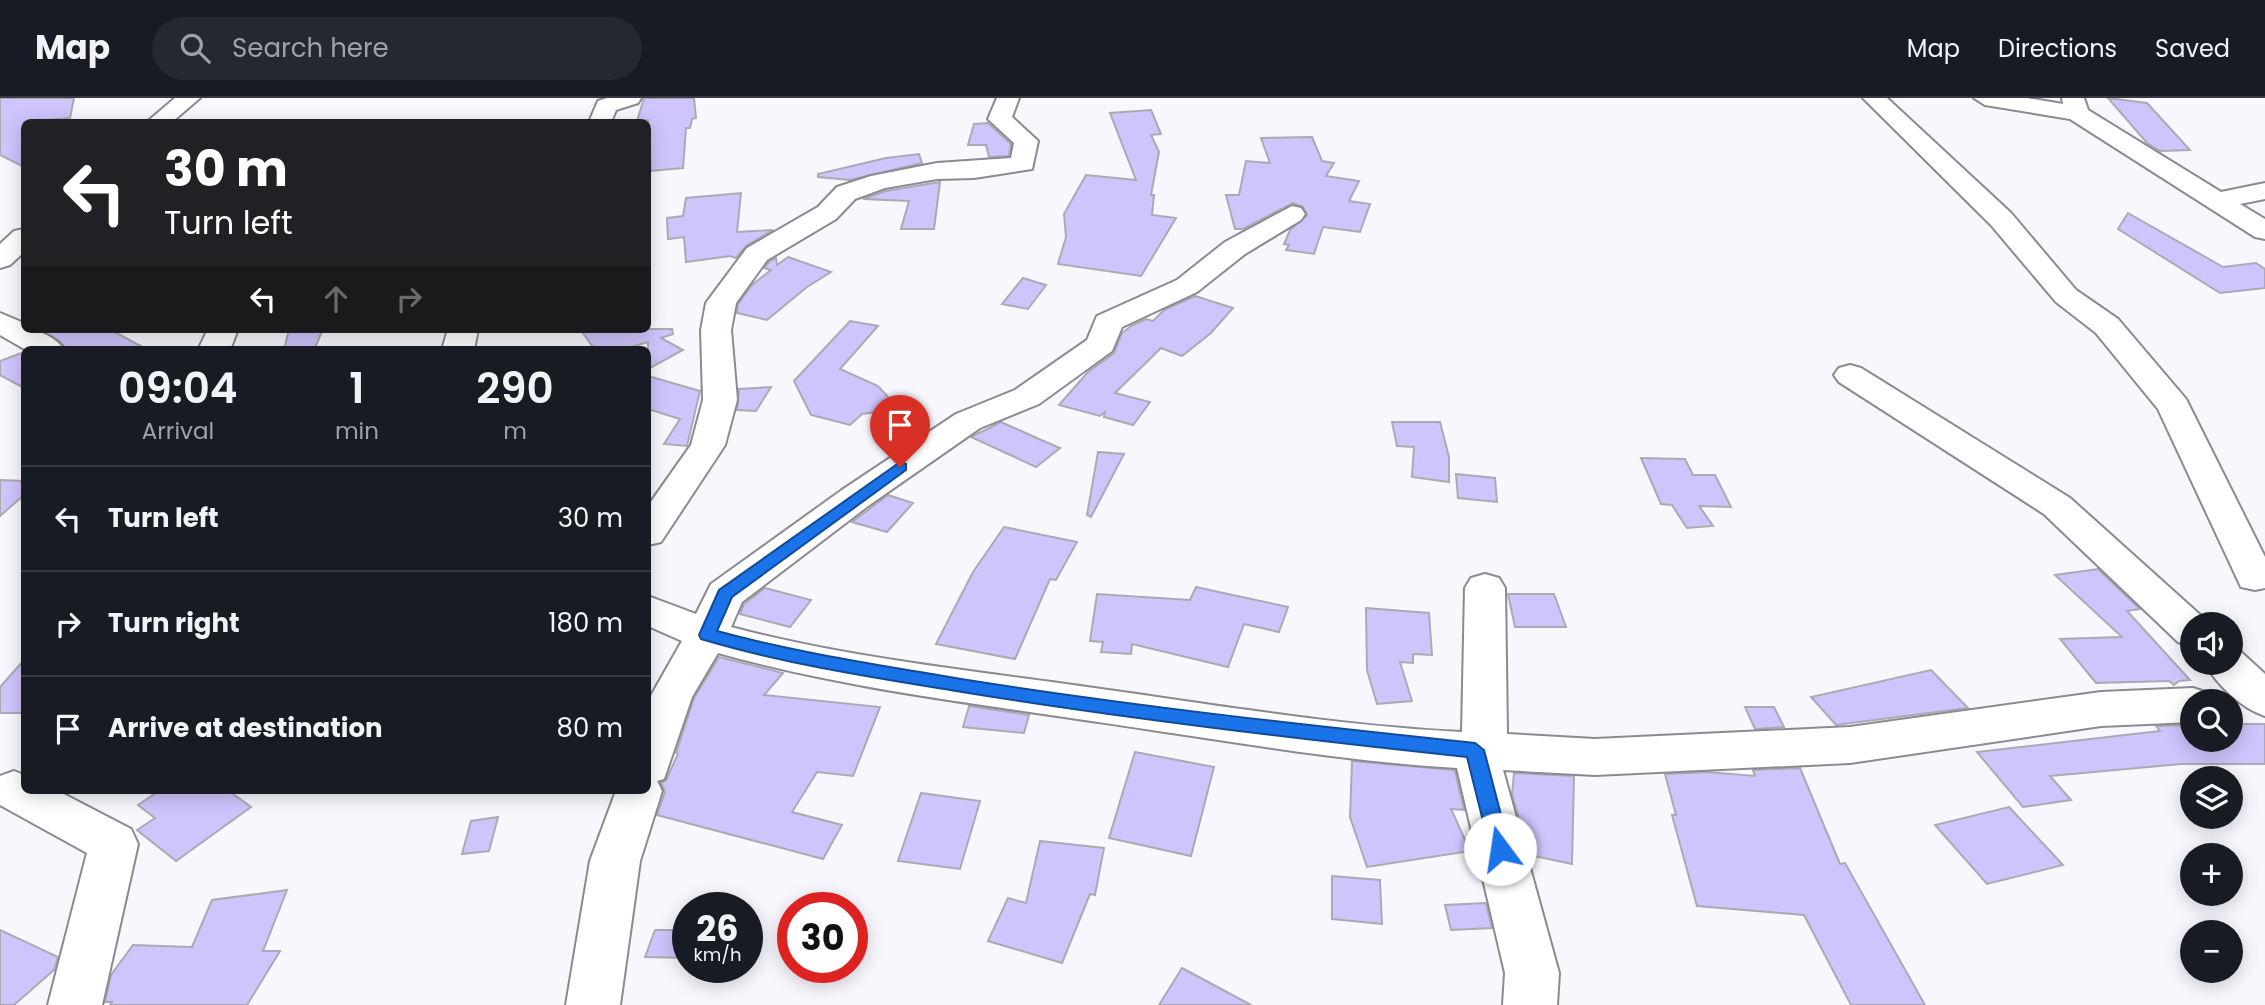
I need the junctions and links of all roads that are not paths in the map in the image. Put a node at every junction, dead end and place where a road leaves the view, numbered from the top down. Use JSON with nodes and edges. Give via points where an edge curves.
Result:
{"nodes":[{"id":1,"x":189,"y":98,"type":"edge"},
{"id":2,"x":630,"y":98,"type":"edge"},
{"id":3,"x":1008,"y":98,"type":"edge"},
{"id":4,"x":1874,"y":98,"type":"edge"},
{"id":5,"x":1985,"y":98,"type":"edge"},
{"id":6,"x":2075,"y":105,"type":"edge"},
{"id":7,"x":162,"y":119,"type":"edge"},
{"id":8,"x":601,"y":119,"type":"edge"},
{"id":9,"x":2265,"y":191,"type":"edge"},
{"id":10,"x":2217,"y":201,"type":"junction"},
{"id":11,"x":1292,"y":214,"type":"dead end"},
{"id":12,"x":2265,"y":231,"type":"edge"},
{"id":13,"x":21,"y":240,"type":"edge"},
{"id":14,"x":0,"y":259,"type":"edge"},
{"id":15,"x":5,"y":330,"type":"edge"},
{"id":16,"x":40,"y":346,"type":"edge"},
{"id":17,"x":1850,"y":375,"type":"dead end"},
{"id":18,"x":651,"y":528,"type":"edge"},
{"id":19,"x":2255,"y":577,"type":"dead end"},
{"id":20,"x":1485,"y":588,"type":"dead end"},
{"id":21,"x":651,"y":611,"type":"edge"},
{"id":22,"x":2180,"y":620,"type":"edge"},
{"id":23,"x":707,"y":635,"type":"junction"},
{"id":24,"x":2238,"y":675,"type":"edge"},
{"id":25,"x":2265,"y":701,"type":"edge"},
{"id":26,"x":2243,"y":702,"type":"edge"},
{"id":27,"x":2180,"y":706,"type":"edge"},
{"id":28,"x":1475,"y":750,"type":"junction"},
{"id":29,"x":651,"y":757,"type":"edge"},
{"id":30,"x":22,"y":794,"type":"edge"},
{"id":31,"x":638,"y":794,"type":"edge"},
{"id":32,"x":75,"y":1005,"type":"edge"},
{"id":33,"x":593,"y":1005,"type":"edge"},
{"id":34,"x":1530,"y":1005,"type":"edge"}],
"edges":[{"from":1,"to":7,"type":"street"},
{"from":2,"to":8,"type":"street","via":[[606,106]]},
{"from":3,"to":18,"type":"street","via":[[1000,119],[1026,141],[1023,164],[880,181],[846,193],[827,213],[757,254],[721,303],[716,330],[720,400],[708,445]]},
{"from":4,"to":19,"type":"street","via":[[2001,219],[2066,296],[2107,326],[2174,407]]},
{"from":5,"to":6,"type":"street"},
{"from":6,"to":10,"type":"street"},
{"from":9,"to":10,"type":"street"},
{"from":10,"to":12,"type":"street"},
{"from":11,"to":23,"type":"street","via":[[1235,248],[1187,286],[1108,322],[1101,344],[1027,397],[968,421],[775,555],[725,594]]},
{"from":13,"to":14,"type":"street"},
{"from":15,"to":16,"type":"street"},
{"from":17,"to":22,"type":"street","via":[[2057,506]]},
{"from":20,"to":28,"type":"street","via":[[1484,750]]},
{"from":21,"to":23,"type":"street"},
{"from":23,"to":28,"type":"street","via":[[783,656],[1062,702]]},
{"from":23,"to":29,"type":"street","via":[[671,696]]},
{"from":24,"to":25,"type":"street"},
{"from":25,"to":26,"type":"street"},
{"from":27,"to":28,"type":"street","via":[[2101,709],[1850,745],[1595,757]]},
{"from":28,"to":34,"type":"street","via":[[1532,973]]},
{"from":30,"to":32,"type":"street","via":[[114,844]]},
{"from":31,"to":33,"type":"street","via":[[615,861]]}]}
